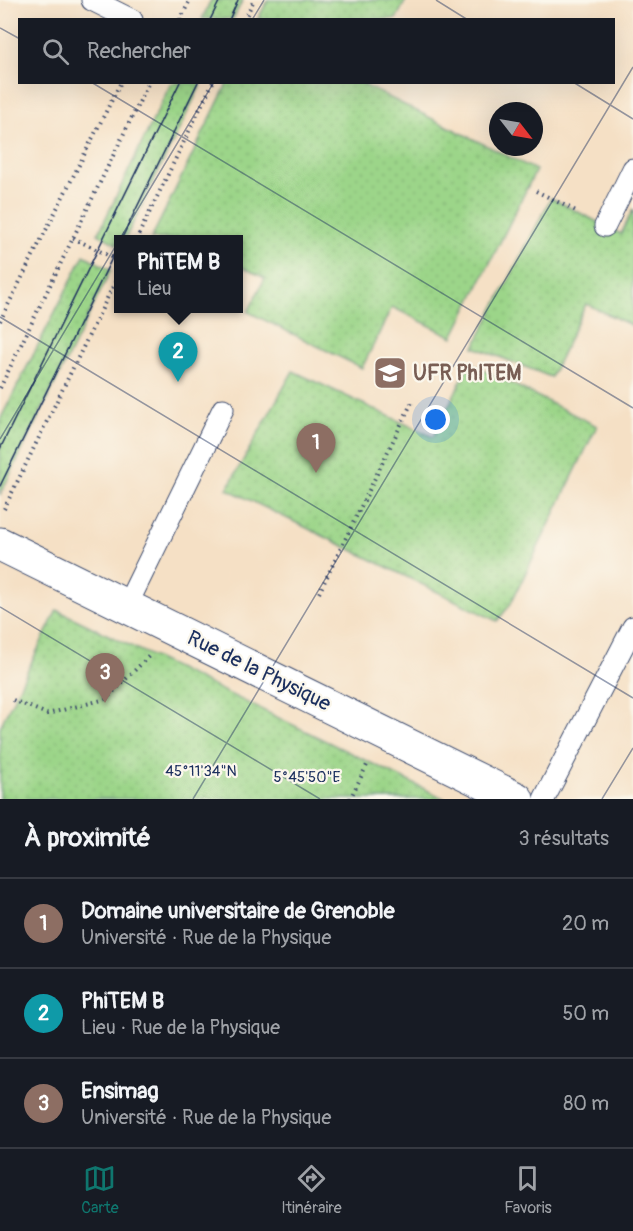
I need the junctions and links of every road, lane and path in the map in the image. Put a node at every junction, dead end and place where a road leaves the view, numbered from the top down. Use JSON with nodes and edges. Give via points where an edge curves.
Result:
{"nodes":[{"id":1,"x":92,"y":0,"type":"edge"},
{"id":2,"x":190,"y":0,"type":"edge"},
{"id":3,"x":254,"y":0,"type":"edge"},
{"id":4,"x":128,"y":18,"type":"edge"},
{"id":5,"x":181,"y":18,"type":"edge"},
{"id":6,"x":245,"y":18,"type":"edge"},
{"id":7,"x":120,"y":84,"type":"edge"},
{"id":8,"x":148,"y":84,"type":"edge"},
{"id":9,"x":212,"y":84,"type":"edge"},
{"id":10,"x":633,"y":169,"type":"edge"},
{"id":11,"x":536,"y":191,"type":"dead end"},
{"id":12,"x":605,"y":226,"type":"joint"},
{"id":13,"x":138,"y":235,"type":"edge"},
{"id":14,"x":73,"y":238,"type":"junction"},
{"id":15,"x":114,"y":258,"type":"edge"},
{"id":16,"x":114,"y":284,"type":"edge"},
{"id":17,"x":0,"y":321,"type":"edge"},
{"id":18,"x":0,"y":388,"type":"edge"},
{"id":19,"x":412,"y":402,"type":"dead end"},
{"id":20,"x":223,"y":409,"type":"dead end"},
{"id":21,"x":0,"y":518,"type":"edge"},
{"id":22,"x":0,"y":543,"type":"edge"},
{"id":23,"x":319,"y":593,"type":"dead end"},
{"id":24,"x":127,"y":605,"type":"junction"},
{"id":25,"x":164,"y":624,"type":"junction"},
{"id":26,"x":633,"y":627,"type":"edge"},
{"id":27,"x":13,"y":700,"type":"dead end"},
{"id":28,"x":517,"y":799,"type":"edge"},
{"id":29,"x":544,"y":799,"type":"edge"}],
"edges":[{"from":1,"to":4,"type":"lane"},
{"from":2,"to":5,"type":"path"},
{"from":3,"to":6,"type":"path"},
{"from":7,"to":17,"type":"path"},
{"from":8,"to":14,"type":"path"},
{"from":9,"to":13,"type":"path"},
{"from":10,"to":12,"type":"lane"},
{"from":11,"to":12,"type":"path"},
{"from":14,"to":15,"type":"path"},
{"from":14,"to":18,"type":"path"},
{"from":16,"to":21,"type":"path"},
{"from":19,"to":23,"type":"path"},
{"from":20,"to":24,"type":"lane"},
{"from":22,"to":24,"type":"street","name":"Rue de la Physique"},
{"from":24,"to":25,"type":"street","name":"Rue de la Physique"},
{"from":25,"to":27,"type":"path","via":[[150,656],[106,699],[47,714]]},
{"from":25,"to":28,"type":"street","name":"Rue de la Physique"},
{"from":26,"to":29,"type":"lane"}]}
